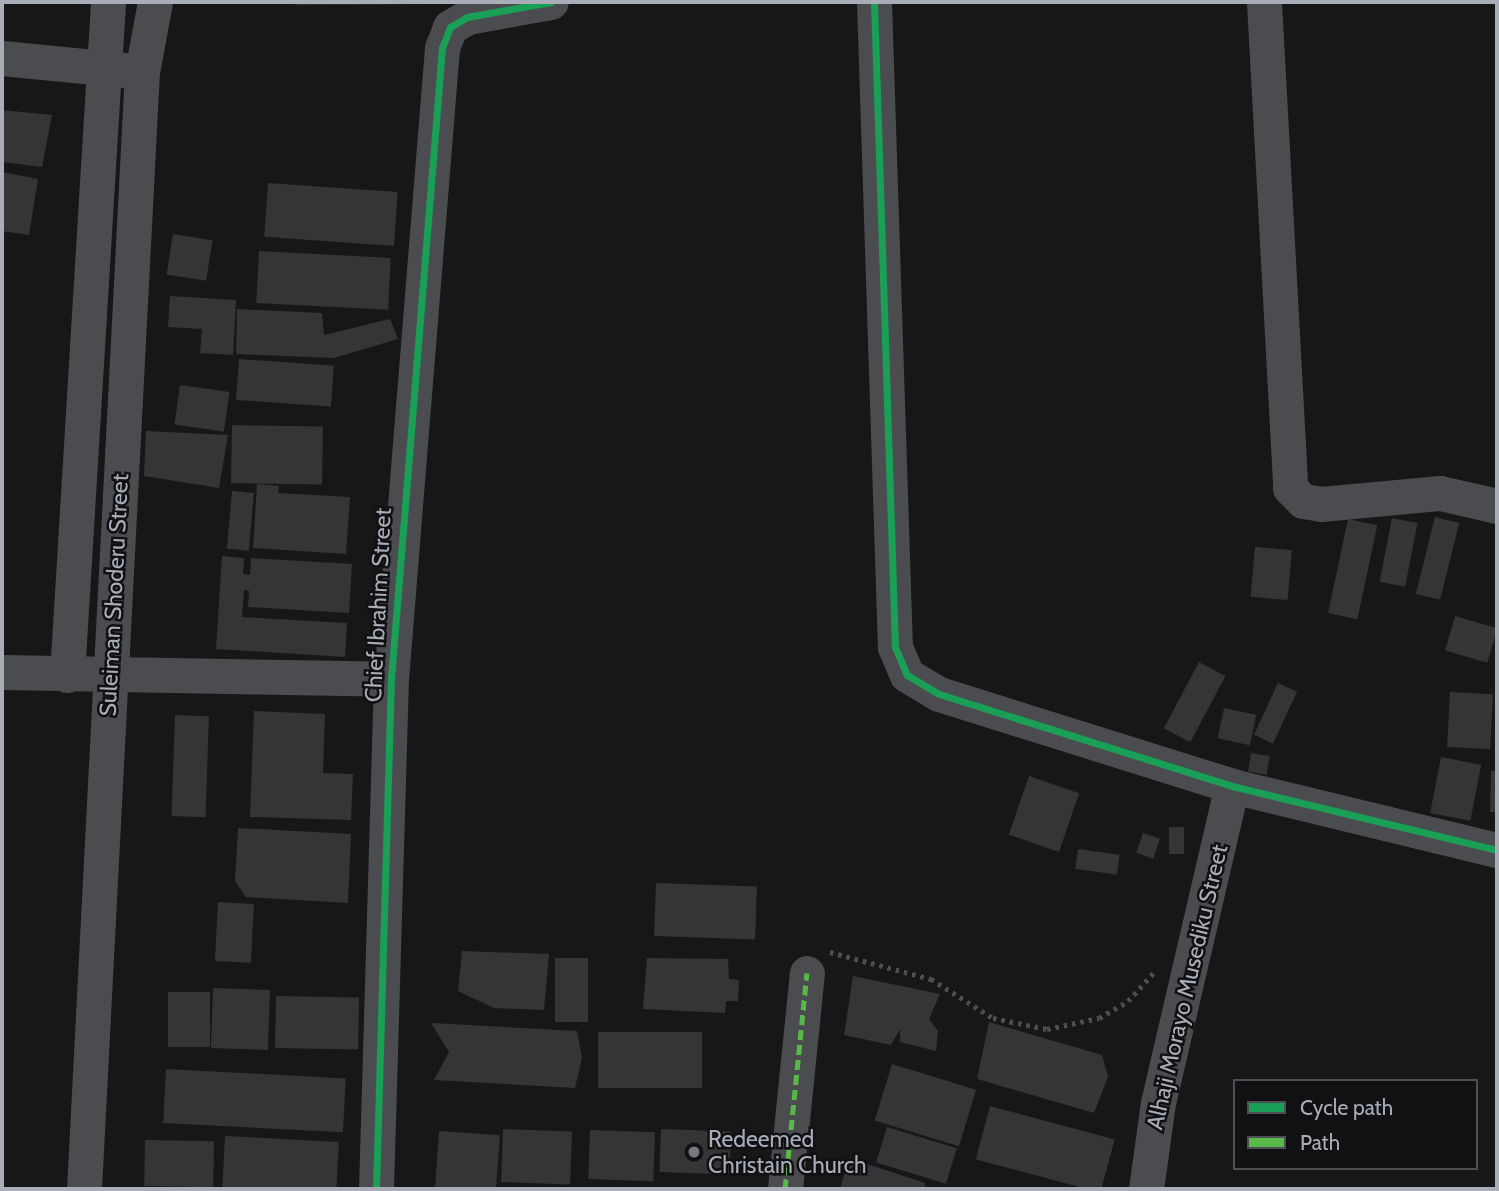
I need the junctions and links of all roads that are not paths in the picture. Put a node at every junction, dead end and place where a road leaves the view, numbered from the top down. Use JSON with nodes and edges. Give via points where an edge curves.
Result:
{"nodes":[{"id":1,"x":108,"y":2,"type":"edge"},
{"id":2,"x":155,"y":2,"type":"edge"},
{"id":3,"x":551,"y":2,"type":"edge"},
{"id":4,"x":874,"y":2,"type":"edge"},
{"id":5,"x":1264,"y":2,"type":"edge"},
{"id":6,"x":2,"y":58,"type":"edge"},
{"id":7,"x":102,"y":68,"type":"junction"},
{"id":8,"x":142,"y":72,"type":"junction"},
{"id":9,"x":1497,"y":506,"type":"edge"},
{"id":10,"x":2,"y":672,"type":"edge"},
{"id":11,"x":67,"y":676,"type":"junction"},
{"id":12,"x":110,"y":677,"type":"junction"},
{"id":13,"x":391,"y":679,"type":"junction"},
{"id":14,"x":1231,"y":786,"type":"junction"},
{"id":15,"x":1497,"y":850,"type":"edge"},
{"id":16,"x":807,"y":973,"type":"road end"},
{"id":17,"x":83,"y":1189,"type":"edge"},
{"id":18,"x":376,"y":1189,"type":"edge"},
{"id":19,"x":785,"y":1189,"type":"edge"},
{"id":20,"x":1146,"y":1189,"type":"edge"}],
"edges":[{"from":1,"to":7,"type":"street"},
{"from":2,"to":8,"type":"street","name":"Suleiman Shoderu Street"},
{"from":3,"to":13,"type":"street","name":"Chief Ibrahim Street","via":[[467,17],[450,27],[442,48],[411,374]]},
{"from":4,"to":14,"type":"street","via":[[895,647],[907,675],[939,694]]},
{"from":5,"to":9,"type":"street","via":[[1290,488],[1303,501],[1321,504],[1440,494]]},
{"from":6,"to":7,"type":"street"},
{"from":7,"to":8,"type":"street"},
{"from":7,"to":11,"type":"street"},
{"from":8,"to":12,"type":"street","name":"Suleiman Shoderu Street"},
{"from":10,"to":11,"type":"street"},
{"from":11,"to":12,"type":"street"},
{"from":12,"to":13,"type":"street"},
{"from":12,"to":17,"type":"street","name":"Suleiman Shoderu Street"},
{"from":13,"to":18,"type":"street","name":"Chief Ibrahim Street"},
{"from":14,"to":15,"type":"street"},
{"from":14,"to":20,"type":"street","name":"Alhaji Morayo Musediku Street","via":[[1158,1103]]},
{"from":16,"to":19,"type":"street"}]}
